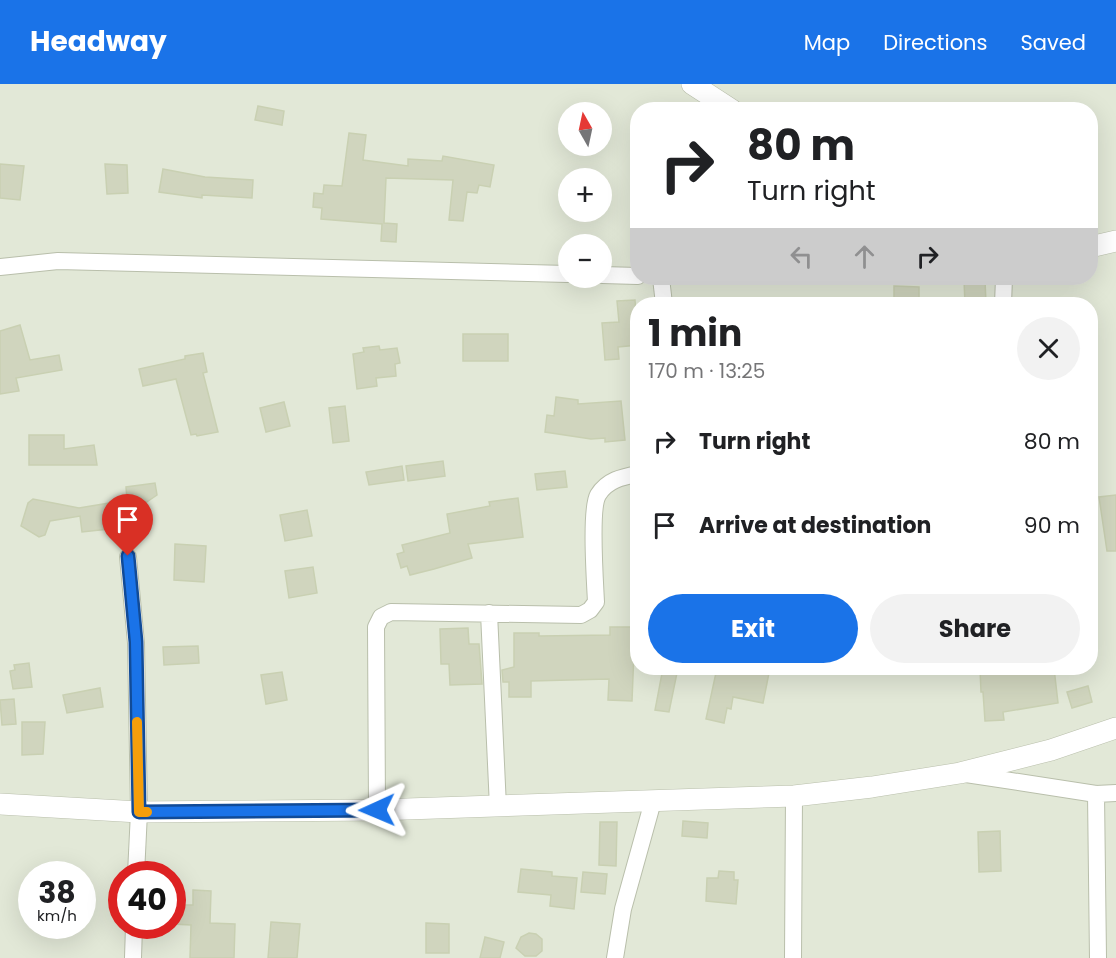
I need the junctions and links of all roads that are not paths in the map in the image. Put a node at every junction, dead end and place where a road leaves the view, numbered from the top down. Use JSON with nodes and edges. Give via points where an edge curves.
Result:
{"nodes":[{"id":1,"x":692,"y":84,"type":"edge"},
{"id":2,"x":720,"y":102,"type":"edge"},
{"id":3,"x":1116,"y":241,"type":"edge"},
{"id":4,"x":1098,"y":245,"type":"edge"},
{"id":5,"x":0,"y":267,"type":"edge"},
{"id":6,"x":558,"y":274,"type":"edge"},
{"id":7,"x":612,"y":275,"type":"edge"},
{"id":8,"x":630,"y":276,"type":"edge"},
{"id":9,"x":630,"y":476,"type":"edge"},
{"id":10,"x":128,"y":556,"type":"dead end"},
{"id":11,"x":489,"y":614,"type":"junction"},
{"id":12,"x":1116,"y":728,"type":"edge"},
{"id":13,"x":960,"y":773,"type":"junction"},
{"id":14,"x":1116,"y":793,"type":"edge"},
{"id":15,"x":1096,"y":794,"type":"junction"},
{"id":16,"x":794,"y":796,"type":"junction"},
{"id":17,"x":653,"y":801,"type":"junction"},
{"id":18,"x":0,"y":804,"type":"edge"},
{"id":19,"x":498,"y":807,"type":"junction"},
{"id":20,"x":377,"y":810,"type":"junction"},
{"id":21,"x":139,"y":812,"type":"junction"},
{"id":22,"x":137,"y":861,"type":"edge"},
{"id":23,"x":134,"y":939,"type":"edge"},
{"id":24,"x":133,"y":958,"type":"edge"},
{"id":25,"x":615,"y":958,"type":"edge"},
{"id":26,"x":793,"y":958,"type":"edge"},
{"id":27,"x":1098,"y":958,"type":"edge"}],
"edges":[{"from":1,"to":2,"type":"street"},
{"from":3,"to":4,"type":"street"},
{"from":5,"to":6,"type":"street","via":[[58,261]]},
{"from":7,"to":8,"type":"street"},
{"from":9,"to":11,"type":"street","via":[[609,483],[594,504],[596,602],[591,610],[581,615]]},
{"from":10,"to":21,"type":"street","via":[[136,642]]},
{"from":11,"to":19,"type":"street"},
{"from":11,"to":20,"type":"street","via":[[391,612],[378,622]]},
{"from":12,"to":13,"type":"street","via":[[1060,748]]},
{"from":13,"to":15,"type":"street"},
{"from":13,"to":16,"type":"street"},
{"from":14,"to":15,"type":"street"},
{"from":15,"to":27,"type":"street"},
{"from":16,"to":17,"type":"street"},
{"from":16,"to":26,"type":"street"},
{"from":17,"to":19,"type":"street"},
{"from":17,"to":25,"type":"street","via":[[623,909]]},
{"from":18,"to":21,"type":"street"},
{"from":19,"to":20,"type":"street"},
{"from":20,"to":21,"type":"street"},
{"from":21,"to":22,"type":"street"},
{"from":23,"to":24,"type":"street"}]}
